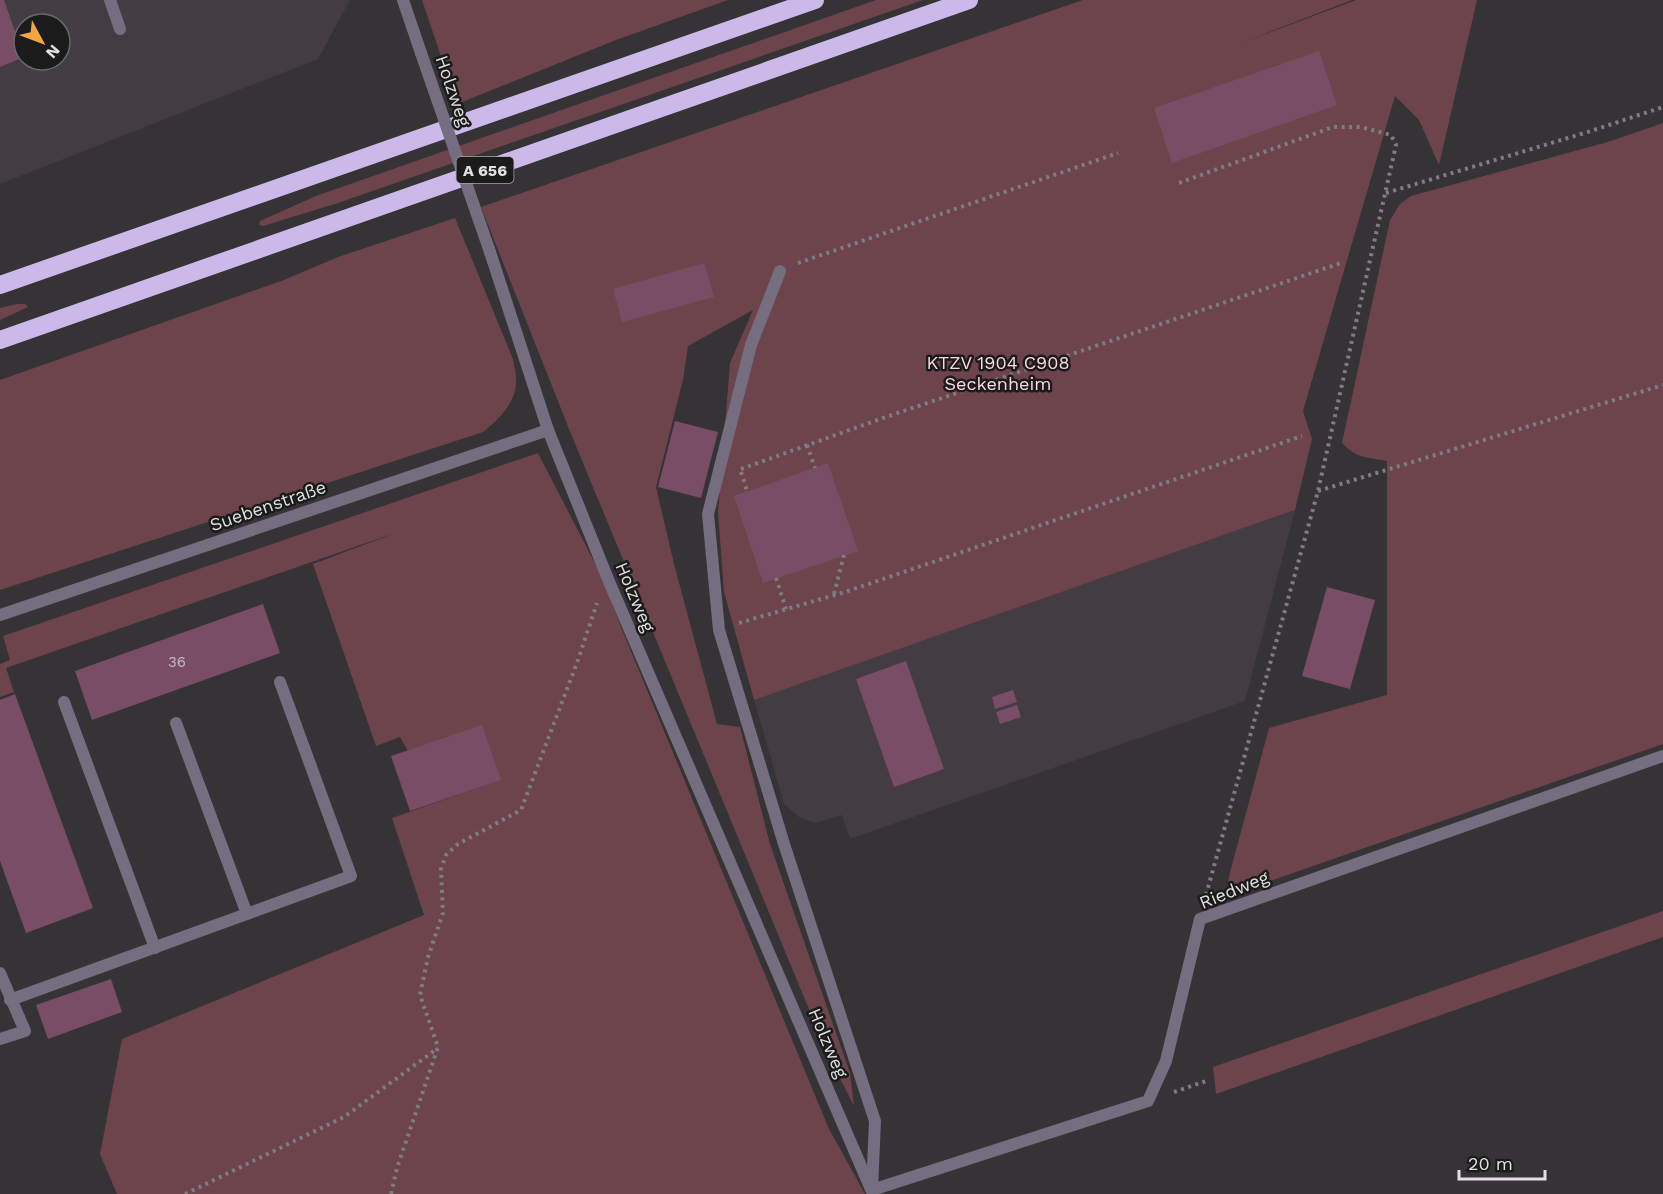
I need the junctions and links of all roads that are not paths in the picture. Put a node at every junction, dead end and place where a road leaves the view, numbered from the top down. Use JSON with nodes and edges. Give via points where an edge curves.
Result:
{"nodes":[{"id":1,"x":110,"y":0,"type":"edge"},
{"id":2,"x":403,"y":0,"type":"edge"},
{"id":3,"x":815,"y":0,"type":"edge"},
{"id":4,"x":969,"y":0,"type":"edge"},
{"id":5,"x":120,"y":28,"type":"dead end"},
{"id":6,"x":780,"y":271,"type":"dead end"},
{"id":7,"x":0,"y":285,"type":"edge"},
{"id":8,"x":0,"y":340,"type":"edge"},
{"id":9,"x":548,"y":430,"type":"junction"},
{"id":10,"x":0,"y":615,"type":"edge"},
{"id":11,"x":280,"y":682,"type":"dead end"},
{"id":12,"x":64,"y":702,"type":"dead end"},
{"id":13,"x":176,"y":723,"type":"dead end"},
{"id":14,"x":1663,"y":756,"type":"edge"},
{"id":15,"x":247,"y":914,"type":"junction"},
{"id":16,"x":154,"y":948,"type":"junction"},
{"id":17,"x":0,"y":973,"type":"edge"},
{"id":18,"x":10,"y":1000,"type":"junction"},
{"id":19,"x":0,"y":1039,"type":"edge"},
{"id":20,"x":872,"y":1192,"type":"edge"}],
"edges":[{"from":1,"to":5,"type":"street"},
{"from":2,"to":9,"type":"street","name":"Holzweg","bridge":true},
{"from":3,"to":7,"type":"highway"},
{"from":4,"to":8,"type":"highway","number":"A 656"},
{"from":6,"to":20,"type":"street","via":[[751,345],[708,514],[719,630],[875,1121]]},
{"from":9,"to":10,"type":"street","name":"Suebenstraße"},
{"from":9,"to":20,"type":"street","name":"Holzweg","via":[[610,584]]},
{"from":11,"to":15,"type":"street","via":[[351,876]]},
{"from":12,"to":16,"type":"street"},
{"from":13,"to":15,"type":"street"},
{"from":14,"to":20,"type":"street","name":"Riedweg","via":[[1200,919],[1166,1061],[1148,1101]]},
{"from":15,"to":16,"type":"street"},
{"from":16,"to":18,"type":"street"},
{"from":17,"to":18,"type":"street"},
{"from":18,"to":19,"type":"street","via":[[25,1031]]}]}
